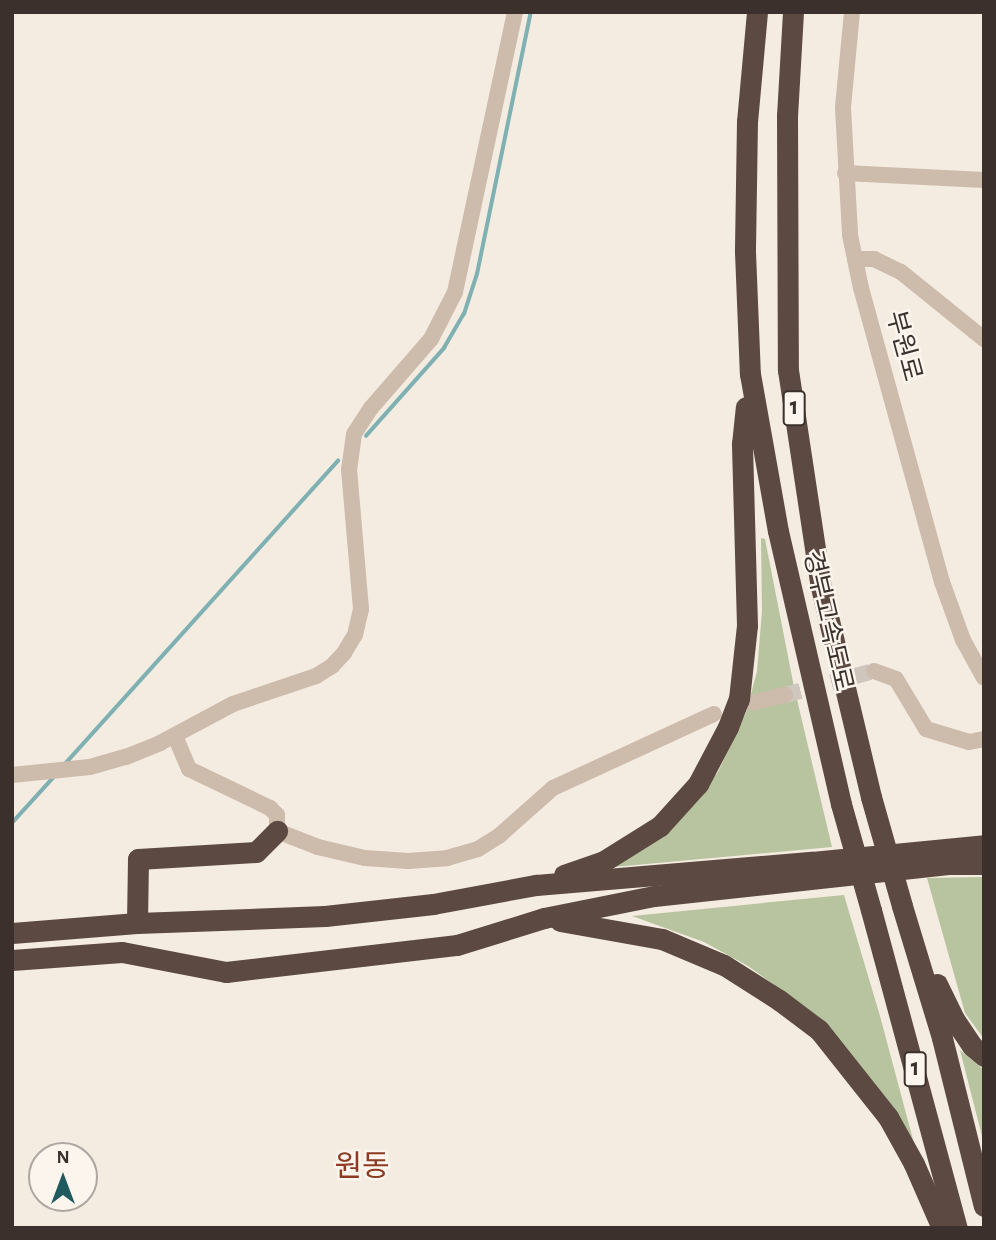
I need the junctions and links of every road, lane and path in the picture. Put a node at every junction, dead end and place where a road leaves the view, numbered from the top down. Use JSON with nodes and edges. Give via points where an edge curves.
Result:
{"nodes":[{"id":1,"x":515,"y":12,"type":"edge"},
{"id":2,"x":757,"y":12,"type":"edge"},
{"id":3,"x":793,"y":12,"type":"edge"},
{"id":4,"x":852,"y":12,"type":"edge"},
{"id":5,"x":845,"y":173,"type":"junction"},
{"id":6,"x":984,"y":180,"type":"edge"},
{"id":7,"x":856,"y":259,"type":"junction"},
{"id":8,"x":984,"y":339,"type":"edge"},
{"id":9,"x":750,"y":374,"type":"junction"},
{"id":10,"x":874,"y":671,"type":"dead end"},
{"id":11,"x":984,"y":678,"type":"edge"},
{"id":12,"x":785,"y":695,"type":"tunnel mouth"},
{"id":13,"x":745,"y":701,"type":"junction"},
{"id":14,"x":721,"y":720,"type":"junction"},
{"id":15,"x":176,"y":736,"type":"junction"},
{"id":16,"x":984,"y":739,"type":"edge"},
{"id":17,"x":12,"y":775,"type":"edge"},
{"id":18,"x":278,"y":831,"type":"junction"},
{"id":19,"x":984,"y":845,"type":"edge"},
{"id":20,"x":984,"y":864,"type":"edge"},
{"id":21,"x":536,"y":885,"type":"junction"},
{"id":22,"x":902,"y":906,"type":"junction"},
{"id":23,"x":544,"y":918,"type":"junction"},
{"id":24,"x":12,"y":920,"type":"edge"},
{"id":25,"x":137,"y":923,"type":"junction"},
{"id":26,"x":22,"y":932,"type":"edge"},
{"id":27,"x":12,"y":960,"type":"edge"},
{"id":28,"x":984,"y":1056,"type":"edge"},
{"id":29,"x":984,"y":1206,"type":"edge"},
{"id":30,"x":942,"y":1228,"type":"edge"},
{"id":31,"x":957,"y":1228,"type":"edge"}],
"edges":[{"from":1,"to":15,"type":"street","via":[[455,292],[431,339],[354,434],[349,470],[361,589],[355,635],[332,666],[316,676],[233,704]]},
{"from":2,"to":9,"type":"highway","name":"경부고속도로","number":"1","via":[[747,121],[745,251]]},
{"from":3,"to":22,"type":"highway","name":"경부고속도로","number":"1","bridge":true,"via":[[787,115],[788,370],[821,587]]},
{"from":4,"to":5,"type":"street","name":"부원로","via":[[843,108]]},
{"from":5,"to":6,"type":"street"},
{"from":5,"to":7,"type":"street","name":"부원로"},
{"from":7,"to":8,"type":"street","via":[[874,259],[901,272]]},
{"from":7,"to":11,"type":"street","name":"부원로","via":[[942,582],[963,640]]},
{"from":9,"to":13,"type":"highway","via":[[742,444]]},
{"from":9,"to":31,"type":"highway","name":"경부고속도로","number":"1","bridge":true,"via":[[778,531],[841,804]]},
{"from":10,"to":16,"type":"street","via":[[896,679],[926,729],[969,742]]},
{"from":12,"to":13,"type":"street"},
{"from":13,"to":14,"type":"highway","bridge":true},
{"from":14,"to":18,"type":"street","via":[[553,788],[499,835],[468,852],[408,861],[365,858]]},
{"from":14,"to":21,"type":"highway","via":[[698,784],[660,826],[604,861]]},
{"from":15,"to":17,"type":"street","via":[[126,757]]},
{"from":15,"to":18,"type":"street","via":[[189,769],[270,808]]},
{"from":18,"to":25,"type":"highway","via":[[256,852],[138,859]]},
{"from":19,"to":21,"type":"highway"},
{"from":20,"to":23,"type":"highway","via":[[654,896]]},
{"from":21,"to":25,"type":"highway","via":[[432,904],[325,916]]},
{"from":22,"to":28,"type":"highway","via":[[954,1019]]},
{"from":22,"to":29,"type":"highway","name":"경부고속도로","number":"1","via":[[942,1038]]},
{"from":23,"to":27,"type":"highway","via":[[457,945],[226,972],[122,952]]},
{"from":23,"to":30,"type":"highway","via":[[662,939],[724,965],[819,1030],[888,1117]]},
{"from":24,"to":26,"type":"highway"},
{"from":25,"to":26,"type":"highway"}]}
